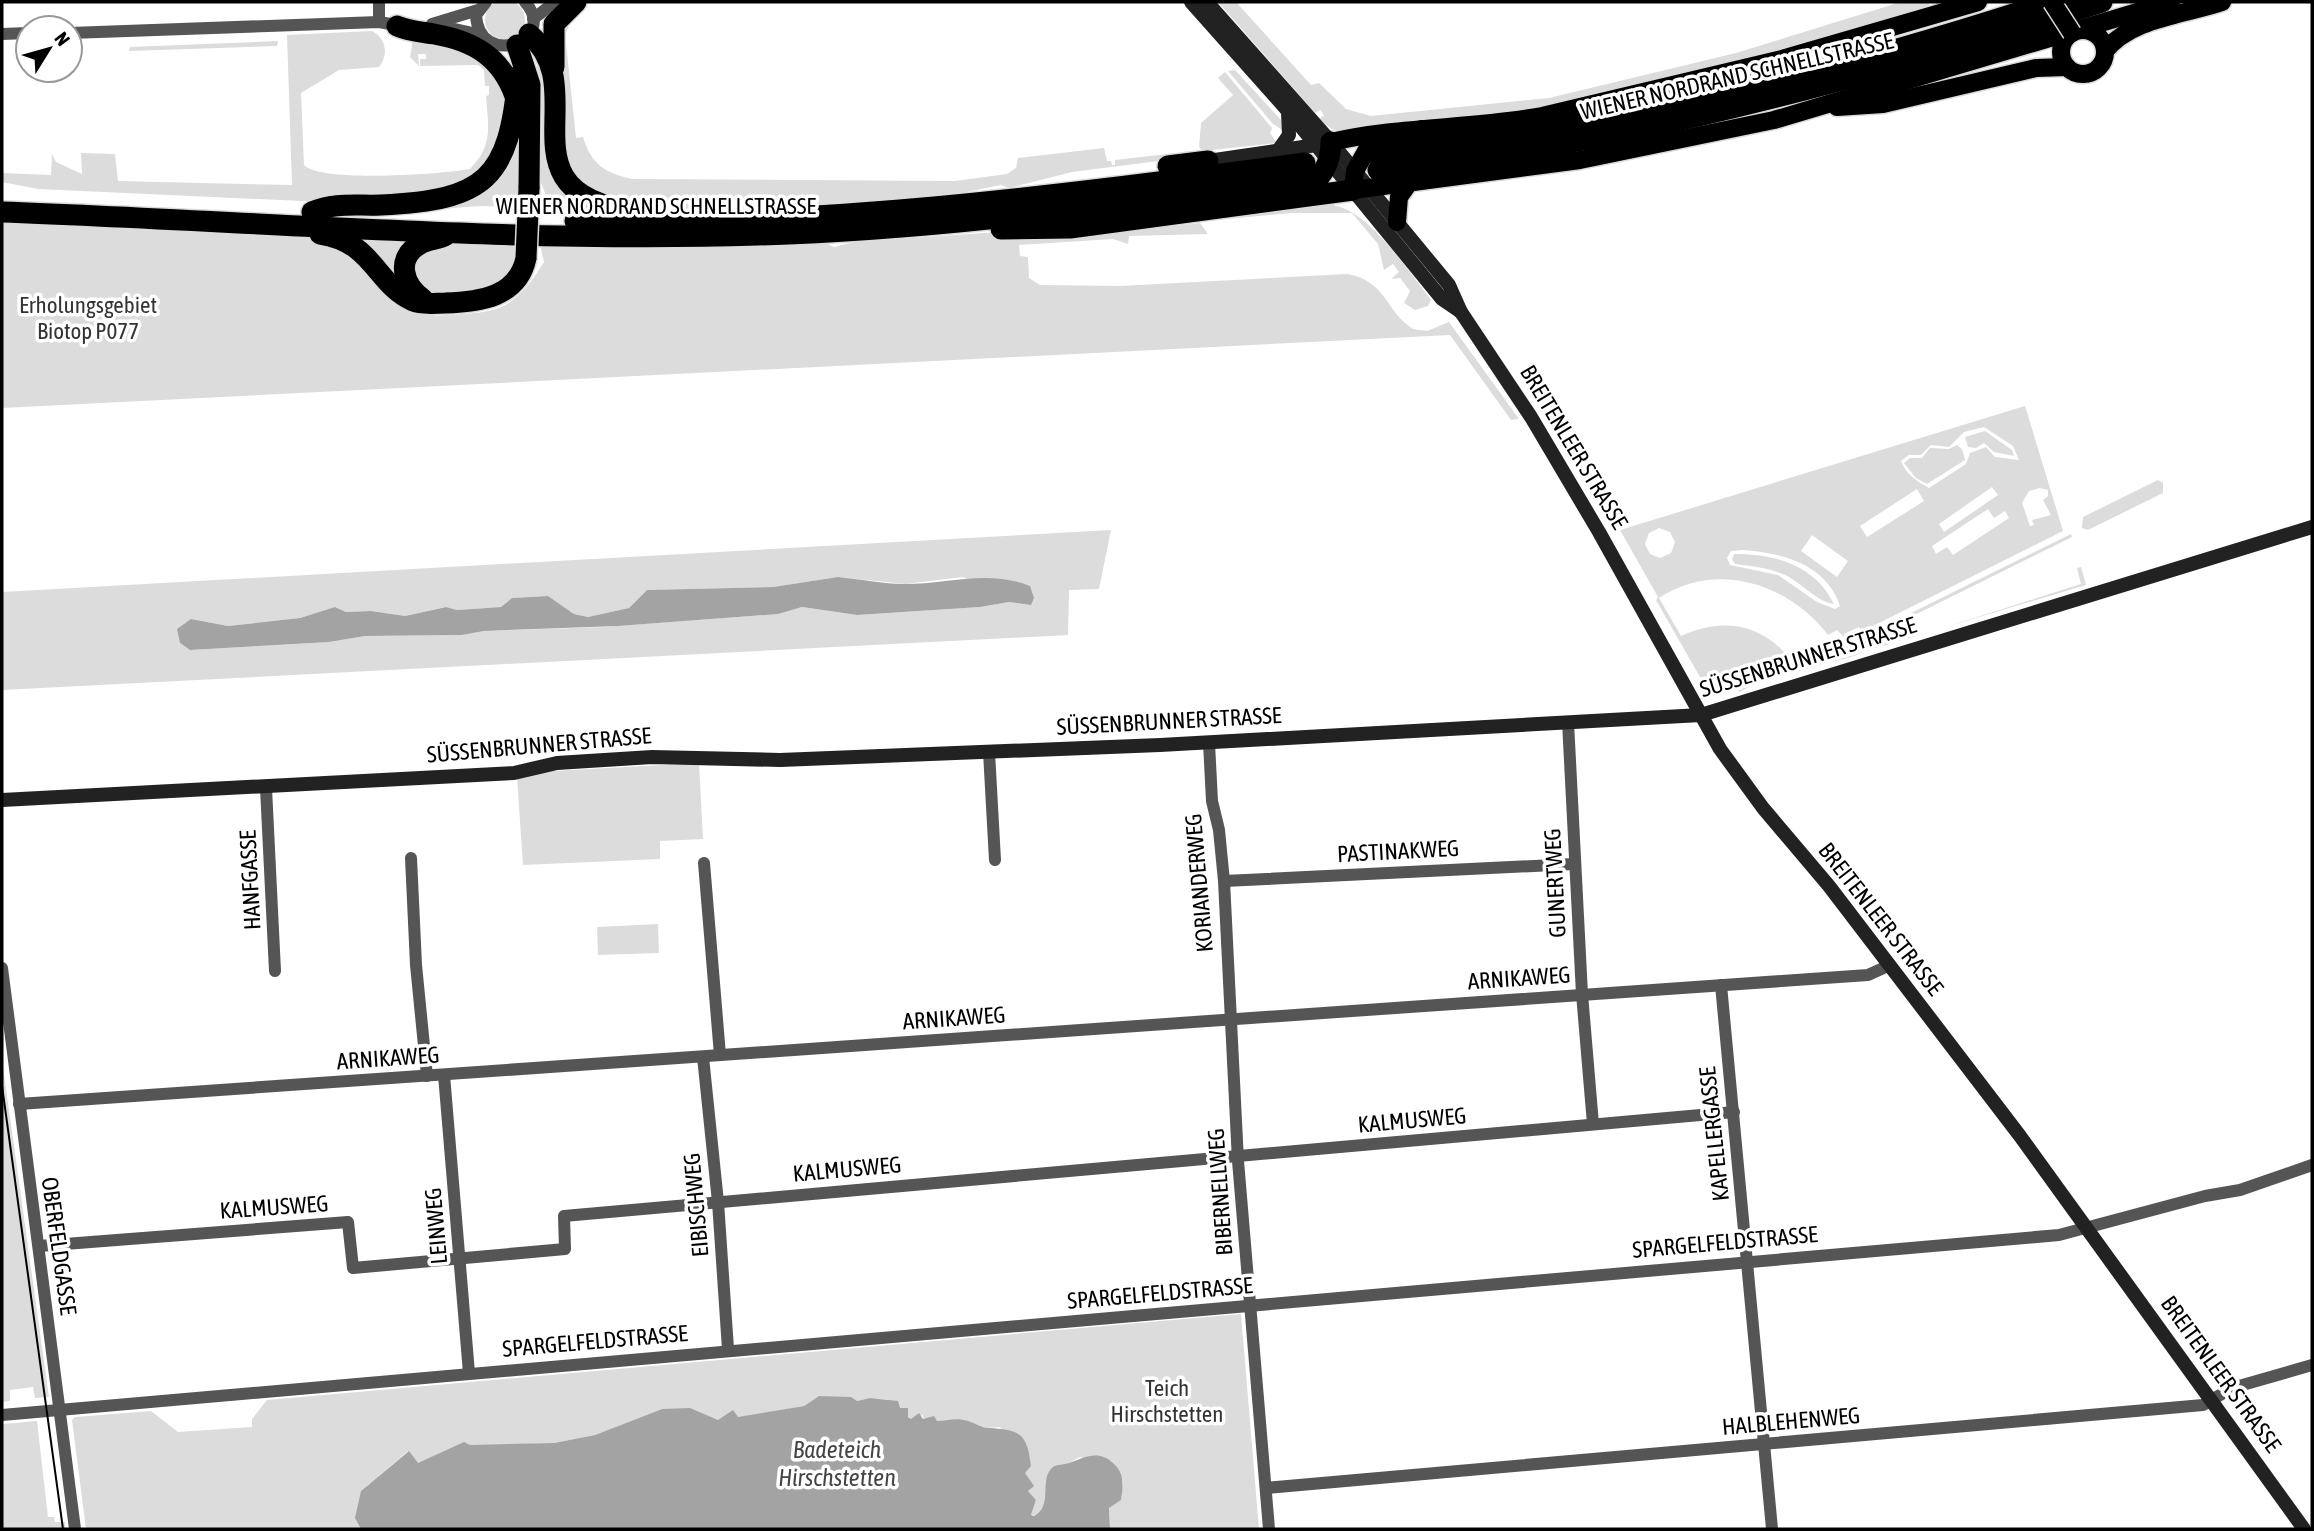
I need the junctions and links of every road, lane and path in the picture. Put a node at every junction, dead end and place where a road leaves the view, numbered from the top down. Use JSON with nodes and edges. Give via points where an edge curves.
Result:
{"nodes":[{"id":1,"x":379,"y":2,"type":"edge"},
{"id":2,"x":525,"y":2,"type":"edge"},
{"id":3,"x":577,"y":2,"type":"edge"},
{"id":4,"x":1191,"y":2,"type":"edge"},
{"id":5,"x":1207,"y":2,"type":"edge"},
{"id":6,"x":1954,"y":2,"type":"edge"},
{"id":7,"x":1978,"y":2,"type":"edge"},
{"id":8,"x":2051,"y":2,"type":"edge"},
{"id":9,"x":2102,"y":2,"type":"edge"},
{"id":10,"x":2171,"y":2,"type":"edge"},
{"id":11,"x":2222,"y":2,"type":"edge"},
{"id":12,"x":482,"y":6,"type":"edge"},
{"id":13,"x":1937,"y":14,"type":"junction"},
{"id":14,"x":388,"y":24,"type":"junction"},
{"id":15,"x":431,"y":25,"type":"junction"},
{"id":16,"x":84,"y":33,"type":"edge"},
{"id":17,"x":2072,"y":33,"type":"junction"},
{"id":18,"x":482,"y":34,"type":"junction"},
{"id":19,"x":521,"y":36,"type":"junction"},
{"id":20,"x":2105,"y":51,"type":"junction"},
{"id":21,"x":2067,"y":67,"type":"junction"},
{"id":22,"x":552,"y":79,"type":"junction"},
{"id":23,"x":521,"y":93,"type":"junction"},
{"id":24,"x":1823,"y":107,"type":"junction"},
{"id":25,"x":1288,"y":111,"type":"junction"},
{"id":26,"x":1422,"y":129,"type":"junction"},
{"id":27,"x":1278,"y":152,"type":"junction"},
{"id":28,"x":1208,"y":161,"type":"joint"},
{"id":29,"x":1315,"y":165,"type":"junction"},
{"id":30,"x":1366,"y":174,"type":"junction"},
{"id":31,"x":1411,"y":180,"type":"junction"},
{"id":32,"x":2,"y":198,"type":"edge"},
{"id":33,"x":978,"y":205,"type":"junction"},
{"id":34,"x":2,"y":212,"type":"edge"},
{"id":35,"x":308,"y":218,"type":"junction"},
{"id":36,"x":677,"y":222,"type":"junction"},
{"id":37,"x":1397,"y":222,"type":"junction"},
{"id":38,"x":452,"y":231,"type":"junction"},
{"id":39,"x":431,"y":303,"type":"junction"},
{"id":40,"x":1461,"y":312,"type":"junction"},
{"id":41,"x":2312,"y":527,"type":"edge"},
{"id":42,"x":1701,"y":715,"type":"junction"},
{"id":43,"x":1568,"y":722,"type":"junction"},
{"id":44,"x":1209,"y":743,"type":"junction"},
{"id":45,"x":989,"y":752,"type":"junction"},
{"id":46,"x":266,"y":788,"type":"junction"},
{"id":47,"x":2,"y":800,"type":"edge"},
{"id":48,"x":411,"y":858,"type":"dead end"},
{"id":49,"x":995,"y":860,"type":"dead end"},
{"id":50,"x":704,"y":863,"type":"dead end"},
{"id":51,"x":1574,"y":864,"type":"junction"},
{"id":52,"x":1224,"y":881,"type":"junction"},
{"id":53,"x":1890,"y":965,"type":"junction"},
{"id":54,"x":2,"y":968,"type":"edge"},
{"id":55,"x":275,"y":971,"type":"dead end"},
{"id":56,"x":1721,"y":985,"type":"junction"},
{"id":57,"x":1581,"y":994,"type":"junction"},
{"id":58,"x":1229,"y":1020,"type":"junction"},
{"id":59,"x":720,"y":1055,"type":"junction"},
{"id":60,"x":703,"y":1057,"type":"junction"},
{"id":61,"x":444,"y":1075,"type":"junction"},
{"id":62,"x":427,"y":1076,"type":"junction"},
{"id":63,"x":19,"y":1104,"type":"junction"},
{"id":64,"x":1734,"y":1112,"type":"junction"},
{"id":65,"x":1593,"y":1124,"type":"junction"},
{"id":66,"x":1238,"y":1157,"type":"junction"},
{"id":67,"x":2312,"y":1165,"type":"edge"},
{"id":68,"x":718,"y":1202,"type":"junction"},
{"id":69,"x":2089,"y":1230,"type":"junction"},
{"id":70,"x":39,"y":1246,"type":"junction"},
{"id":71,"x":460,"y":1259,"type":"junction"},
{"id":72,"x":1748,"y":1261,"type":"junction"},
{"id":73,"x":1249,"y":1307,"type":"junction"},
{"id":74,"x":728,"y":1349,"type":"junction"},
{"id":75,"x":2312,"y":1365,"type":"edge"},
{"id":76,"x":469,"y":1373,"type":"junction"},
{"id":77,"x":2212,"y":1399,"type":"junction"},
{"id":78,"x":59,"y":1410,"type":"junction"},
{"id":79,"x":5,"y":1415,"type":"edge"},
{"id":80,"x":1766,"y":1444,"type":"junction"},
{"id":81,"x":1266,"y":1488,"type":"junction"},
{"id":82,"x":75,"y":1529,"type":"edge"},
{"id":83,"x":1269,"y":1529,"type":"edge"},
{"id":84,"x":1772,"y":1529,"type":"edge"},
{"id":85,"x":2304,"y":1529,"type":"edge"}],
"edges":[{"from":1,"to":14,"type":"street"},
{"from":2,"to":19,"type":"street"},
{"from":3,"to":19,"type":"street","via":[[551,5]]},
{"from":3,"to":22,"type":"highway","via":[[554,24]]},
{"from":4,"to":25,"type":"main road","name":"BREITENLEER STRASSE"},
{"from":5,"to":29,"type":"main road","name":"BREITENLEER STRASSE"},
{"from":6,"to":13,"type":"main road"},
{"from":7,"to":13,"type":"main road"},
{"from":8,"to":17,"type":"main road","bridge":true},
{"from":8,"to":30,"type":"highway","name":"WIENER NORDRAND SCHNELLSTRASSE","via":[[1818,71]]},
{"from":9,"to":30,"type":"highway","name":"WIENER NORDRAND SCHNELLSTRASSE","via":[[1888,69],[1686,119],[1562,144]]},
{"from":10,"to":24,"type":"main road"},
{"from":11,"to":20,"type":"main road","via":[[2120,35]]},
{"from":12,"to":15,"type":"street"},
{"from":12,"to":18,"type":"street","via":[[476,21]]},
{"from":13,"to":26,"type":"main road","via":[[1782,59],[1542,116]]},
{"from":14,"to":15,"type":"street"},
{"from":14,"to":16,"type":"street"},
{"from":14,"to":23,"type":"highway","via":[[480,48]]},
{"from":15,"to":18,"type":"street"},
{"from":17,"to":20,"type":"main road","via":[[2096,34]]},
{"from":17,"to":21,"type":"main road","via":[[2062,43]]},
{"from":18,"to":19,"type":"street"},
{"from":19,"to":22,"type":"highway","via":[[546,56]]},
{"from":19,"to":23,"type":"highway"},
{"from":19,"to":23,"type":"highway","via":[[530,85]]},
{"from":20,"to":21,"type":"main road","via":[[2101,65],[2090,73],[2076,73]]},
{"from":21,"to":24,"type":"main road","via":[[2043,67],[1883,104]]},
{"from":22,"to":36,"type":"highway","via":[[557,160],[570,188],[593,203],[667,214]]},
{"from":23,"to":35,"type":"highway","via":[[502,160],[484,181],[444,196],[383,205],[328,205]]},
{"from":23,"to":39,"type":"highway","bridge":true,"via":[[529,188],[526,258],[520,276],[503,292],[484,299]]},
{"from":24,"to":31,"type":"main road","via":[[1580,160]]},
{"from":25,"to":27,"type":"main road","via":[[1290,129]]},
{"from":25,"to":29,"type":"main road","name":"BREITENLEER STRASSE"},
{"from":26,"to":29,"type":"main road"},
{"from":26,"to":30,"type":"main road","via":[[1370,146]]},
{"from":27,"to":28,"type":"main road"},
{"from":27,"to":29,"type":"main road"},
{"from":28,"to":33,"type":"highway","via":[[1064,181],[998,195]]},
{"from":29,"to":30,"type":"highway"},
{"from":29,"to":30,"type":"main road","name":"BREITENLEER STRASSE"},
{"from":29,"to":33,"type":"highway","name":"WIENER NORDRAND SCHNELLSTRASSE"},
{"from":29,"to":38,"type":"highway","name":"WIENER NORDRAND SCHNELLSTRASSE","via":[[942,224],[670,237]]},
{"from":30,"to":31,"type":"main road"},
{"from":30,"to":37,"type":"main road","name":"BREITENLEER STRASSE"},
{"from":30,"to":40,"type":"main road","name":"BREITENLEER STRASSE","via":[[1442,299]]},
{"from":31,"to":37,"type":"main road","via":[[1399,197]]},
{"from":32,"to":35,"type":"highway","name":"WIENER NORDRAND SCHNELLSTRASSE"},
{"from":33,"to":36,"type":"highway","name":"WIENER NORDRAND SCHNELLSTRASSE"},
{"from":34,"to":35,"type":"highway","name":"WIENER NORDRAND SCHNELLSTRASSE"},
{"from":35,"to":36,"type":"highway","name":"WIENER NORDRAND SCHNELLSTRASSE"},
{"from":35,"to":38,"type":"highway","name":"WIENER NORDRAND SCHNELLSTRASSE"},
{"from":35,"to":39,"type":"highway","via":[[314,233],[357,248],[404,296],[416,303]]},
{"from":37,"to":40,"type":"main road","name":"BREITENLEER STRASSE","via":[[1448,285]]},
{"from":38,"to":39,"type":"highway","via":[[416,246],[404,266],[410,289]]},
{"from":40,"to":42,"type":"main road","name":"BREITENLEER STRASSE","via":[[1531,417]]},
{"from":41,"to":42,"type":"main road","name":"SÜSSENBRUNNER STRASSE"},
{"from":42,"to":43,"type":"main road","name":"SÜSSENBRUNNER STRASSE"},
{"from":42,"to":53,"type":"main road","name":"BREITENLEER STRASSE","via":[[1763,808]]},
{"from":43,"to":44,"type":"main road","name":"SÜSSENBRUNNER STRASSE"},
{"from":43,"to":51,"type":"street","name":"GUNERTWEG"},
{"from":44,"to":45,"type":"main road","name":"SÜSSENBRUNNER STRASSE"},
{"from":44,"to":52,"type":"street","name":"KORIANDERWEG"},
{"from":45,"to":46,"type":"main road","name":"SÜSSENBRUNNER STRASSE","via":[[780,760],[652,757],[557,763],[514,773]]},
{"from":45,"to":49,"type":"street"},
{"from":46,"to":47,"type":"main road","name":"SÜSSENBRUNNER STRASSE"},
{"from":46,"to":55,"type":"street","name":"HANFGASSE"},
{"from":48,"to":62,"type":"street"},
{"from":50,"to":59,"type":"street"},
{"from":51,"to":52,"type":"street","name":"PASTINAKWEG"},
{"from":51,"to":57,"type":"street","name":"GUNERTWEG"},
{"from":52,"to":58,"type":"street","name":"KORIANDERWEG"},
{"from":53,"to":56,"type":"street","name":"ARNIKAWEG","via":[[1868,975]]},
{"from":53,"to":69,"type":"main road","name":"BREITENLEER STRASSE"},
{"from":54,"to":63,"type":"street","name":"OBERFELDGASSE"},
{"from":56,"to":57,"type":"street","name":"ARNIKAWEG"},
{"from":56,"to":64,"type":"street","name":"KAPELLERGASSE"},
{"from":57,"to":58,"type":"street","name":"ARNIKAWEG"},
{"from":57,"to":65,"type":"street","name":"GUNERTWEG"},
{"from":58,"to":59,"type":"street","name":"ARNIKAWEG"},
{"from":58,"to":66,"type":"street","name":"BIBERNELLWEG"},
{"from":59,"to":60,"type":"street","name":"ARNIKAWEG"},
{"from":60,"to":61,"type":"street","name":"ARNIKAWEG"},
{"from":60,"to":68,"type":"street","name":"EIBISCHWEG"},
{"from":61,"to":62,"type":"street","name":"ARNIKAWEG"},
{"from":61,"to":71,"type":"street","name":"LEINWEG"},
{"from":62,"to":63,"type":"street","name":"ARNIKAWEG"},
{"from":63,"to":70,"type":"street","name":"OBERFELDGASSE"},
{"from":64,"to":65,"type":"street","name":"KALMUSWEG"},
{"from":64,"to":72,"type":"street","name":"KAPELLERGASSE"},
{"from":65,"to":66,"type":"street","name":"KALMUSWEG"},
{"from":66,"to":68,"type":"street","name":"KALMUSWEG"},
{"from":66,"to":73,"type":"street","name":"BIBERNELLWEG"},
{"from":67,"to":69,"type":"street","name":"SPARGELFELDSTRASSE","via":[[2240,1190]]},
{"from":68,"to":71,"type":"street","name":"KALMUSWEG","via":[[564,1216],[565,1249]]},
{"from":68,"to":74,"type":"street","name":"EIBISCHWEG"},
{"from":69,"to":72,"type":"street","name":"SPARGELFELDSTRASSE"},
{"from":69,"to":77,"type":"main road","name":"BREITENLEER STRASSE"},
{"from":70,"to":71,"type":"street","name":"KALMUSWEG","via":[[348,1222],[353,1268]]},
{"from":70,"to":78,"type":"street","name":"OBERFELDGASSE"},
{"from":71,"to":76,"type":"street","name":"LEINWEG"},
{"from":72,"to":73,"type":"street","name":"SPARGELFELDSTRASSE"},
{"from":72,"to":80,"type":"street","name":"KAPELLERGASSE"},
{"from":73,"to":74,"type":"street","name":"SPARGELFELDSTRASSE"},
{"from":73,"to":81,"type":"street","name":"BIBERNELLWEG"},
{"from":74,"to":76,"type":"street","name":"SPARGELFELDSTRASSE"},
{"from":75,"to":77,"type":"street","name":"HALBLEHENWEG","via":[[2232,1388]]},
{"from":76,"to":78,"type":"street","name":"SPARGELFELDSTRASSE"},
{"from":77,"to":80,"type":"street","name":"HALBLEHENWEG","via":[[2203,1405]]},
{"from":77,"to":85,"type":"main road","name":"BREITENLEER STRASSE"},
{"from":78,"to":79,"type":"street","name":"SPARGELFELDSTRASSE"},
{"from":78,"to":82,"type":"street","name":"OBERFELDGASSE"},
{"from":80,"to":81,"type":"street","name":"HALBLEHENWEG"},
{"from":80,"to":84,"type":"street","name":"KAPELLERGASSE"},
{"from":81,"to":83,"type":"street","name":"BIBERNELLWEG"}]}
